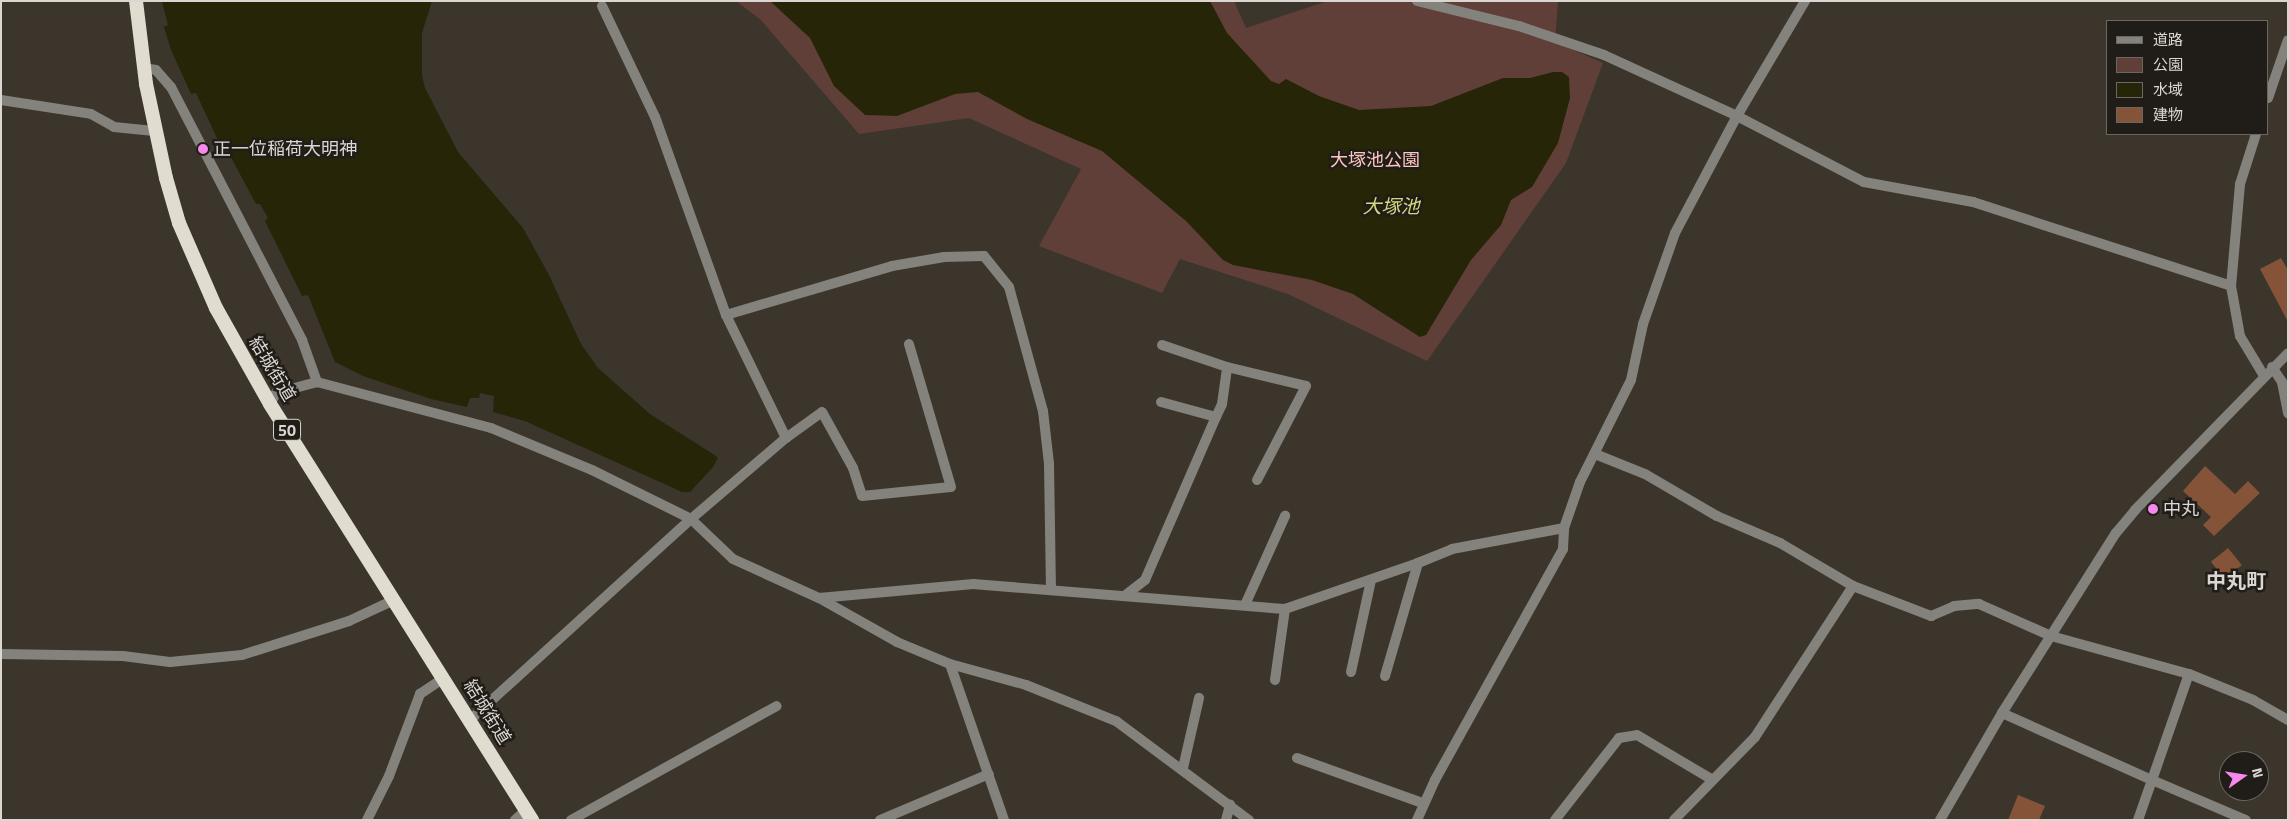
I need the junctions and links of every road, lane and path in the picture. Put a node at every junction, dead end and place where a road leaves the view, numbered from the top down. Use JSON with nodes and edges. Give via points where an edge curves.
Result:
{"nodes":[{"id":1,"x":136,"y":1,"type":"edge"},
{"id":2,"x":1417,"y":1,"type":"edge"},
{"id":3,"x":1805,"y":1,"type":"edge"},
{"id":4,"x":602,"y":6,"type":"dead end"},
{"id":5,"x":2288,"y":40,"type":"edge"},
{"id":6,"x":144,"y":68,"type":"junction"},
{"id":7,"x":2269,"y":95,"type":"edge"},
{"id":8,"x":1,"y":100,"type":"edge"},
{"id":9,"x":1737,"y":116,"type":"junction"},
{"id":10,"x":154,"y":131,"type":"junction"},
{"id":11,"x":2256,"y":135,"type":"edge"},
{"id":12,"x":2231,"y":286,"type":"junction"},
{"id":13,"x":726,"y":315,"type":"junction"},
{"id":14,"x":909,"y":344,"type":"dead end"},
{"id":15,"x":1162,"y":345,"type":"dead end"},
{"id":16,"x":2288,"y":354,"type":"edge"},
{"id":17,"x":1227,"y":367,"type":"junction"},
{"id":18,"x":2272,"y":367,"type":"junction"},
{"id":19,"x":2264,"y":376,"type":"junction"},
{"id":20,"x":317,"y":382,"type":"junction"},
{"id":21,"x":1161,"y":402,"type":"dead end"},
{"id":22,"x":270,"y":404,"type":"junction"},
{"id":23,"x":2288,"y":413,"type":"edge"},
{"id":24,"x":1216,"y":417,"type":"junction"},
{"id":25,"x":786,"y":438,"type":"junction"},
{"id":26,"x":1595,"y":454,"type":"junction"},
{"id":27,"x":1257,"y":480,"type":"dead end"},
{"id":28,"x":1285,"y":516,"type":"dead end"},
{"id":29,"x":691,"y":519,"type":"junction"},
{"id":30,"x":1564,"y":528,"type":"junction"},
{"id":31,"x":1418,"y":563,"type":"junction"},
{"id":32,"x":1371,"y":580,"type":"junction"},
{"id":33,"x":1853,"y":586,"type":"junction"},
{"id":34,"x":1051,"y":588,"type":"junction"},
{"id":35,"x":1128,"y":594,"type":"junction"},
{"id":36,"x":819,"y":598,"type":"junction"},
{"id":37,"x":394,"y":600,"type":"junction"},
{"id":38,"x":1245,"y":605,"type":"junction"},
{"id":39,"x":1285,"y":609,"type":"junction"},
{"id":40,"x":2051,"y":636,"type":"junction"},
{"id":41,"x":1,"y":654,"type":"edge"},
{"id":42,"x":950,"y":664,"type":"junction"},
{"id":43,"x":1351,"y":672,"type":"dead end"},
{"id":44,"x":2189,"y":674,"type":"junction"},
{"id":45,"x":1385,"y":676,"type":"dead end"},
{"id":46,"x":444,"y":678,"type":"junction"},
{"id":47,"x":1275,"y":680,"type":"dead end"},
{"id":48,"x":1199,"y":698,"type":"dead end"},
{"id":49,"x":777,"y":706,"type":"dead end"},
{"id":50,"x":2002,"y":713,"type":"junction"},
{"id":51,"x":470,"y":720,"type":"junction"},
{"id":52,"x":2288,"y":720,"type":"edge"},
{"id":53,"x":1297,"y":758,"type":"dead end"},
{"id":54,"x":1182,"y":768,"type":"junction"},
{"id":55,"x":989,"y":774,"type":"junction"},
{"id":56,"x":1711,"y":780,"type":"junction"},
{"id":57,"x":2152,"y":780,"type":"junction"},
{"id":58,"x":1424,"y":803,"type":"junction"},
{"id":59,"x":1230,"y":805,"type":"junction"},
{"id":60,"x":529,"y":815,"type":"edge"},
{"id":61,"x":367,"y":820,"type":"edge"},
{"id":62,"x":515,"y":820,"type":"edge"},
{"id":63,"x":571,"y":820,"type":"edge"},
{"id":64,"x":880,"y":820,"type":"edge"},
{"id":65,"x":1004,"y":820,"type":"edge"},
{"id":66,"x":1226,"y":820,"type":"edge"},
{"id":67,"x":1249,"y":820,"type":"edge"},
{"id":68,"x":1417,"y":820,"type":"edge"},
{"id":69,"x":1555,"y":820,"type":"edge"},
{"id":70,"x":1674,"y":820,"type":"edge"},
{"id":71,"x":1940,"y":820,"type":"edge"},
{"id":72,"x":2138,"y":820,"type":"edge"},
{"id":73,"x":2246,"y":820,"type":"edge"}],
"edges":[{"from":1,"to":6,"type":"highway","name":"結城街道","number":"50"},
{"from":2,"to":9,"type":"street","via":[[1519,26],[1604,55]]},
{"from":3,"to":9,"type":"street"},
{"from":4,"to":13,"type":"street","via":[[655,117]]},
{"from":5,"to":7,"type":"street"},
{"from":6,"to":10,"type":"highway","name":"結城街道","number":"50"},
{"from":6,"to":20,"type":"street","via":[[156,70],[171,87],[302,340]]},
{"from":8,"to":10,"type":"street","via":[[91,114],[114,128]]},
{"from":9,"to":12,"type":"street","via":[[1864,182],[1973,202]]},
{"from":9,"to":26,"type":"street","via":[[1675,233],[1643,324],[1631,380]]},
{"from":10,"to":22,"type":"highway","name":"結城街道","number":"50","via":[[179,223],[204,285]]},
{"from":11,"to":12,"type":"street","via":[[2240,184]]},
{"from":12,"to":19,"type":"street","via":[[2240,336]]},
{"from":13,"to":25,"type":"street"},
{"from":13,"to":34,"type":"street","via":[[892,266],[944,257],[984,256],[1009,288],[1043,411],[1049,464]]},
{"from":14,"to":25,"type":"street","via":[[951,487],[862,496],[853,468],[822,412]]},
{"from":15,"to":17,"type":"street"},
{"from":16,"to":18,"type":"street"},
{"from":17,"to":24,"type":"street","via":[[1222,404]]},
{"from":17,"to":27,"type":"street","via":[[1306,386]]},
{"from":18,"to":19,"type":"street"},
{"from":18,"to":23,"type":"street","via":[[2282,382]]},
{"from":19,"to":40,"type":"street","via":[[2135,510],[2094,566]]},
{"from":20,"to":22,"type":"street","via":[[276,393]]},
{"from":20,"to":29,"type":"street","via":[[491,428],[592,470]]},
{"from":21,"to":24,"type":"street"},
{"from":22,"to":37,"type":"highway","name":"結城街道","number":"50"},
{"from":24,"to":35,"type":"street","via":[[1145,580]]},
{"from":25,"to":29,"type":"street"},
{"from":26,"to":30,"type":"street","via":[[1580,482]]},
{"from":26,"to":33,"type":"street","via":[[1645,474],[1716,516],[1780,543]]},
{"from":28,"to":38,"type":"street"},
{"from":29,"to":36,"type":"street","via":[[733,559]]},
{"from":29,"to":51,"type":"street"},
{"from":30,"to":31,"type":"street","via":[[1452,549]]},
{"from":30,"to":58,"type":"street","via":[[1564,549]]},
{"from":31,"to":32,"type":"street"},
{"from":31,"to":45,"type":"street"},
{"from":32,"to":39,"type":"street"},
{"from":32,"to":43,"type":"street"},
{"from":33,"to":40,"type":"street","via":[[1931,616],[1954,606],[1979,604]]},
{"from":33,"to":56,"type":"street","via":[[1755,736]]},
{"from":34,"to":35,"type":"street"},
{"from":34,"to":36,"type":"street","via":[[973,584]]},
{"from":35,"to":38,"type":"street"},
{"from":36,"to":42,"type":"street","via":[[898,642]]},
{"from":37,"to":41,"type":"street","via":[[349,621],[242,655],[170,662],[123,656]]},
{"from":37,"to":46,"type":"highway","name":"結城街道","number":"50"},
{"from":38,"to":39,"type":"street"},
{"from":39,"to":47,"type":"street"},
{"from":40,"to":44,"type":"street"},
{"from":40,"to":50,"type":"street"},
{"from":42,"to":54,"type":"street","via":[[1026,685],[1116,721]]},
{"from":42,"to":55,"type":"street"},
{"from":44,"to":52,"type":"street","via":[[2253,700]]},
{"from":44,"to":57,"type":"street"},
{"from":46,"to":51,"type":"highway","name":"結城街道","number":"50"},
{"from":46,"to":61,"type":"street","via":[[420,694]]},
{"from":48,"to":54,"type":"street"},
{"from":49,"to":63,"type":"street"},
{"from":50,"to":57,"type":"street"},
{"from":50,"to":71,"type":"street"},
{"from":51,"to":60,"type":"highway","name":"結城街道","number":"50"},
{"from":53,"to":58,"type":"street"},
{"from":54,"to":59,"type":"street"},
{"from":55,"to":64,"type":"street"},
{"from":55,"to":65,"type":"street"},
{"from":56,"to":69,"type":"street","via":[[1637,735],[1619,738]]},
{"from":56,"to":70,"type":"street"},
{"from":57,"to":72,"type":"street"},
{"from":57,"to":73,"type":"street"},
{"from":58,"to":68,"type":"street"},
{"from":59,"to":66,"type":"street"},
{"from":59,"to":67,"type":"street"},
{"from":60,"to":62,"type":"street"}]}
